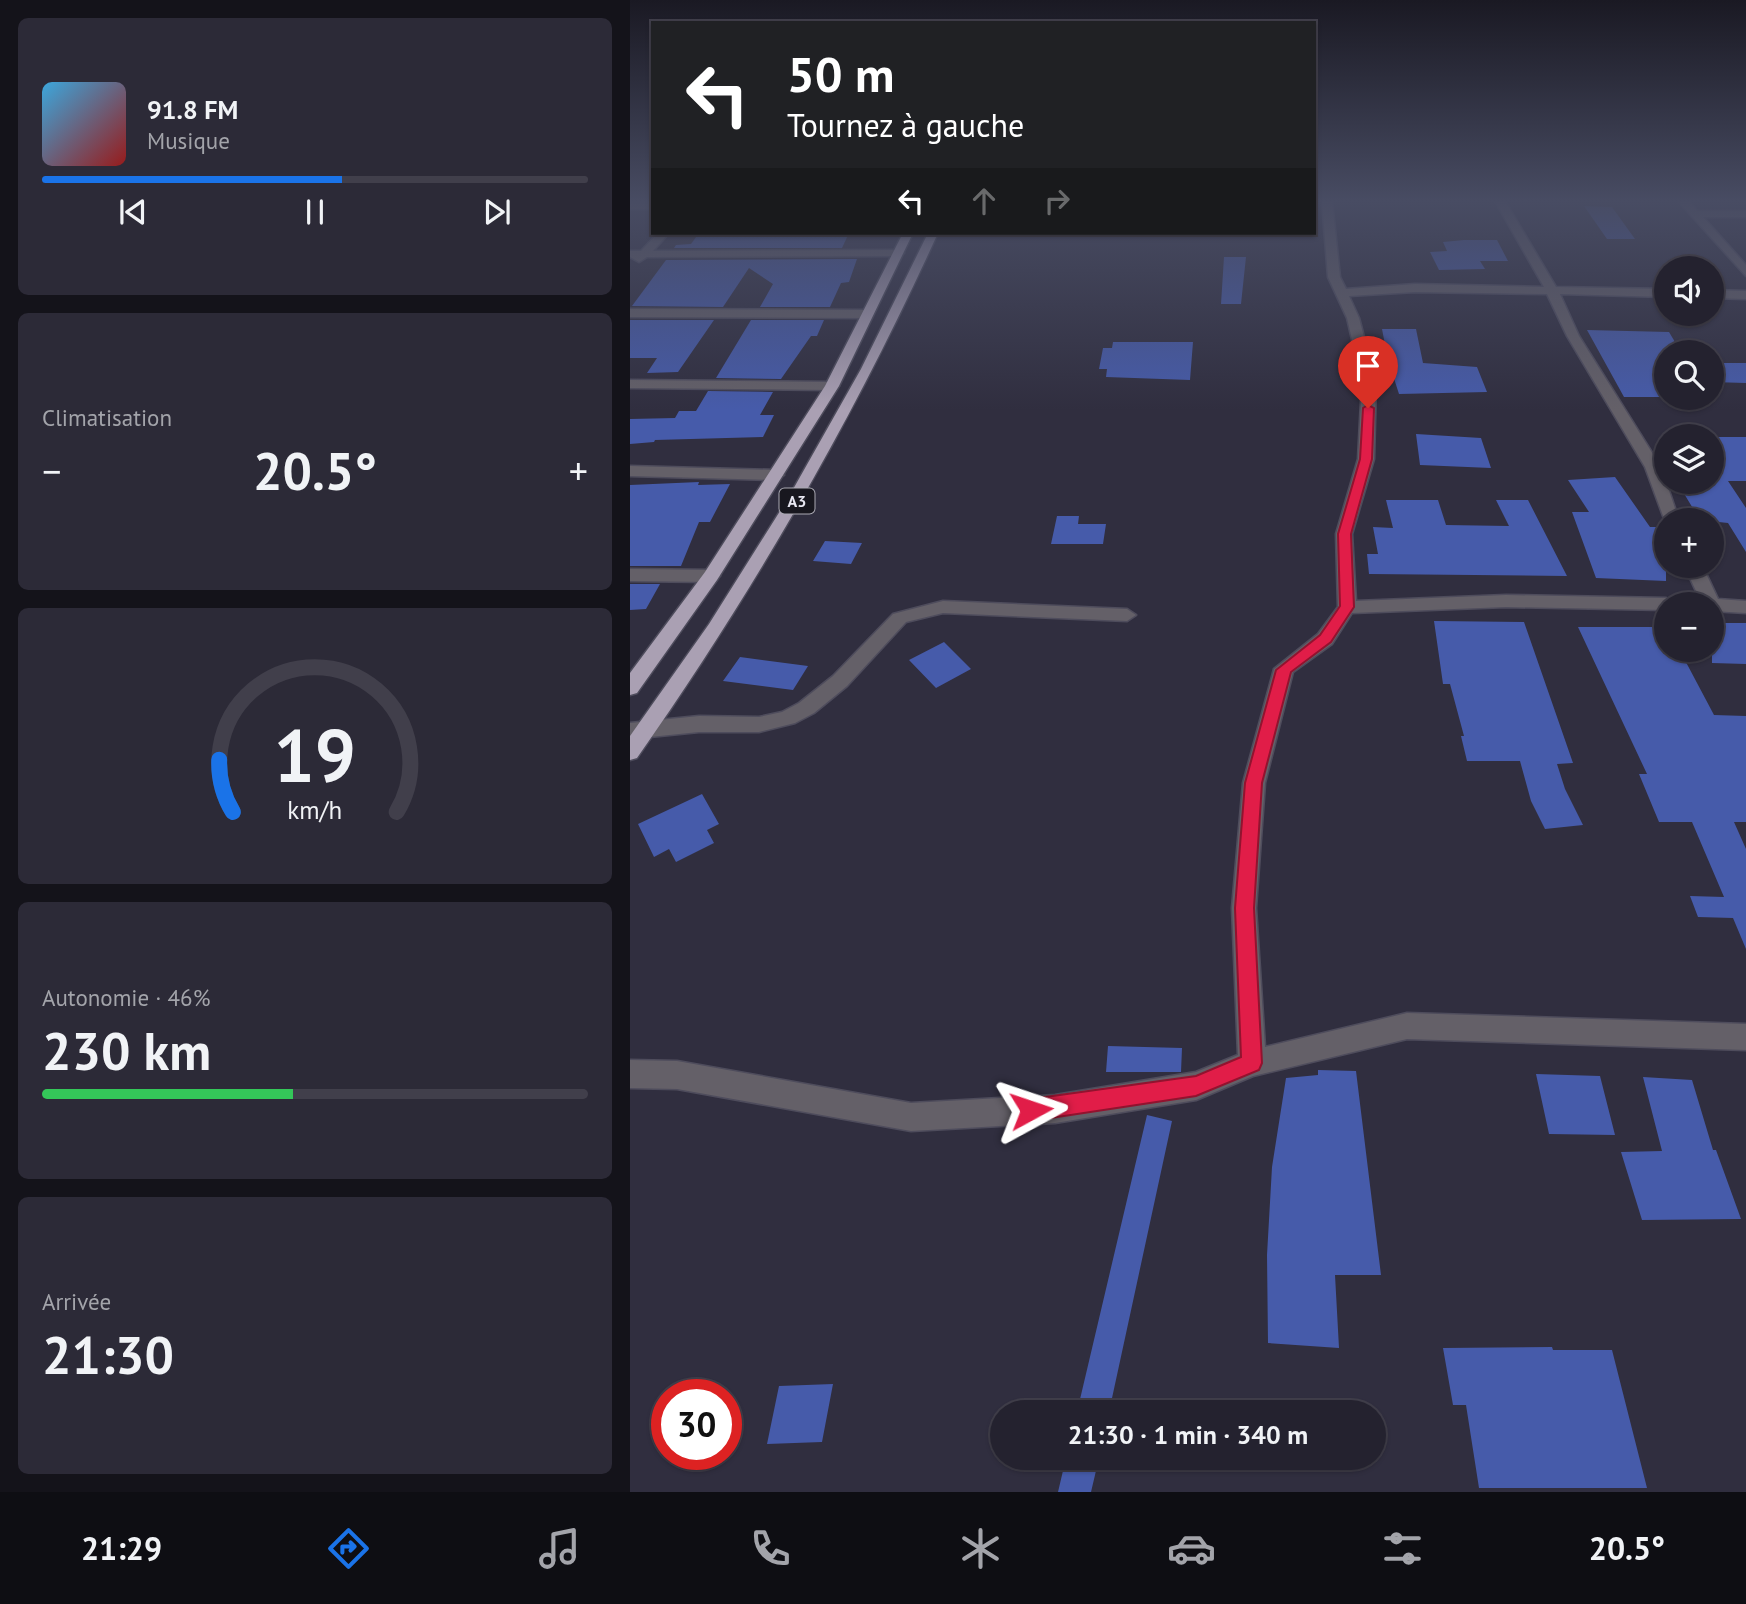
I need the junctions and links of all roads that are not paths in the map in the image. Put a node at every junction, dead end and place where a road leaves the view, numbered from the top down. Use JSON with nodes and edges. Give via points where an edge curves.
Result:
{"nodes":[{"id":1,"x":889,"y":271,"type":"edge"},
{"id":2,"x":915,"y":271,"type":"edge"},
{"id":3,"x":1336,"y":271,"type":"edge"},
{"id":4,"x":1540,"y":271,"type":"edge"},
{"id":5,"x":1551,"y":289,"type":"junction"},
{"id":6,"x":1339,"y":293,"type":"junction"},
{"id":7,"x":1654,"y":293,"type":"edge"},
{"id":8,"x":1724,"y":294,"type":"edge"},
{"id":9,"x":1746,"y":295,"type":"edge"},
{"id":10,"x":630,"y":313,"type":"edge"},
{"id":11,"x":867,"y":314,"type":"junction"},
{"id":12,"x":846,"y":359,"type":"junction"},
{"id":13,"x":874,"y":359,"type":"junction"},
{"id":14,"x":630,"y":384,"type":"edge"},
{"id":15,"x":832,"y":386,"type":"junction"},
{"id":16,"x":630,"y":471,"type":"edge"},
{"id":17,"x":776,"y":475,"type":"junction"},
{"id":18,"x":1667,"y":508,"type":"edge"},
{"id":19,"x":630,"y":575,"type":"edge"},
{"id":20,"x":711,"y":576,"type":"junction"},
{"id":21,"x":1654,"y":604,"type":"edge"},
{"id":22,"x":1724,"y":606,"type":"edge"},
{"id":23,"x":1347,"y":607,"type":"junction"},
{"id":24,"x":1746,"y":607,"type":"edge"},
{"id":25,"x":1127,"y":615,"type":"dead end"},
{"id":26,"x":630,"y":688,"type":"edge"},
{"id":27,"x":637,"y":732,"type":"edge"},
{"id":28,"x":630,"y":752,"type":"edge"},
{"id":29,"x":1746,"y":1037,"type":"edge"},
{"id":30,"x":1252,"y":1063,"type":"junction"},
{"id":31,"x":630,"y":1074,"type":"edge"}],
"edges":[{"from":1,"to":11,"type":"highway","number":"A3"},
{"from":2,"to":13,"type":"highway","number":"A3"},
{"from":3,"to":6,"type":"street"},
{"from":4,"to":5,"type":"street"},
{"from":5,"to":6,"type":"street","via":[[1415,288]]},
{"from":5,"to":7,"type":"street"},
{"from":5,"to":18,"type":"street","via":[[1573,336],[1653,467]]},
{"from":6,"to":23,"type":"street","via":[[1353,318],[1369,383],[1366,459],[1344,534]]},
{"from":8,"to":9,"type":"street"},
{"from":10,"to":11,"type":"street"},
{"from":11,"to":12,"type":"highway","number":"A3"},
{"from":12,"to":13,"type":"highway"},
{"from":12,"to":15,"type":"highway","number":"A3"},
{"from":13,"to":27,"type":"highway","number":"A3","via":[[793,508]]},
{"from":14,"to":15,"type":"street"},
{"from":15,"to":17,"type":"highway","number":"A3"},
{"from":16,"to":17,"type":"street"},
{"from":17,"to":20,"type":"highway","number":"A3"},
{"from":19,"to":20,"type":"street"},
{"from":20,"to":26,"type":"highway","number":"A3"},
{"from":21,"to":23,"type":"street","via":[[1506,601]]},
{"from":22,"to":24,"type":"street"},
{"from":23,"to":30,"type":"street","via":[[1325,639],[1284,670],[1254,783],[1244,908]]},
{"from":25,"to":27,"type":"street","via":[[943,607],[919,611],[900,618],[794,716],[770,723],[697,724]]},
{"from":27,"to":28,"type":"highway","number":"A3"},
{"from":29,"to":30,"type":"street","via":[[1407,1026]]},
{"from":30,"to":31,"type":"street","via":[[1196,1086],[1068,1107],[911,1117],[677,1075]]}]}
